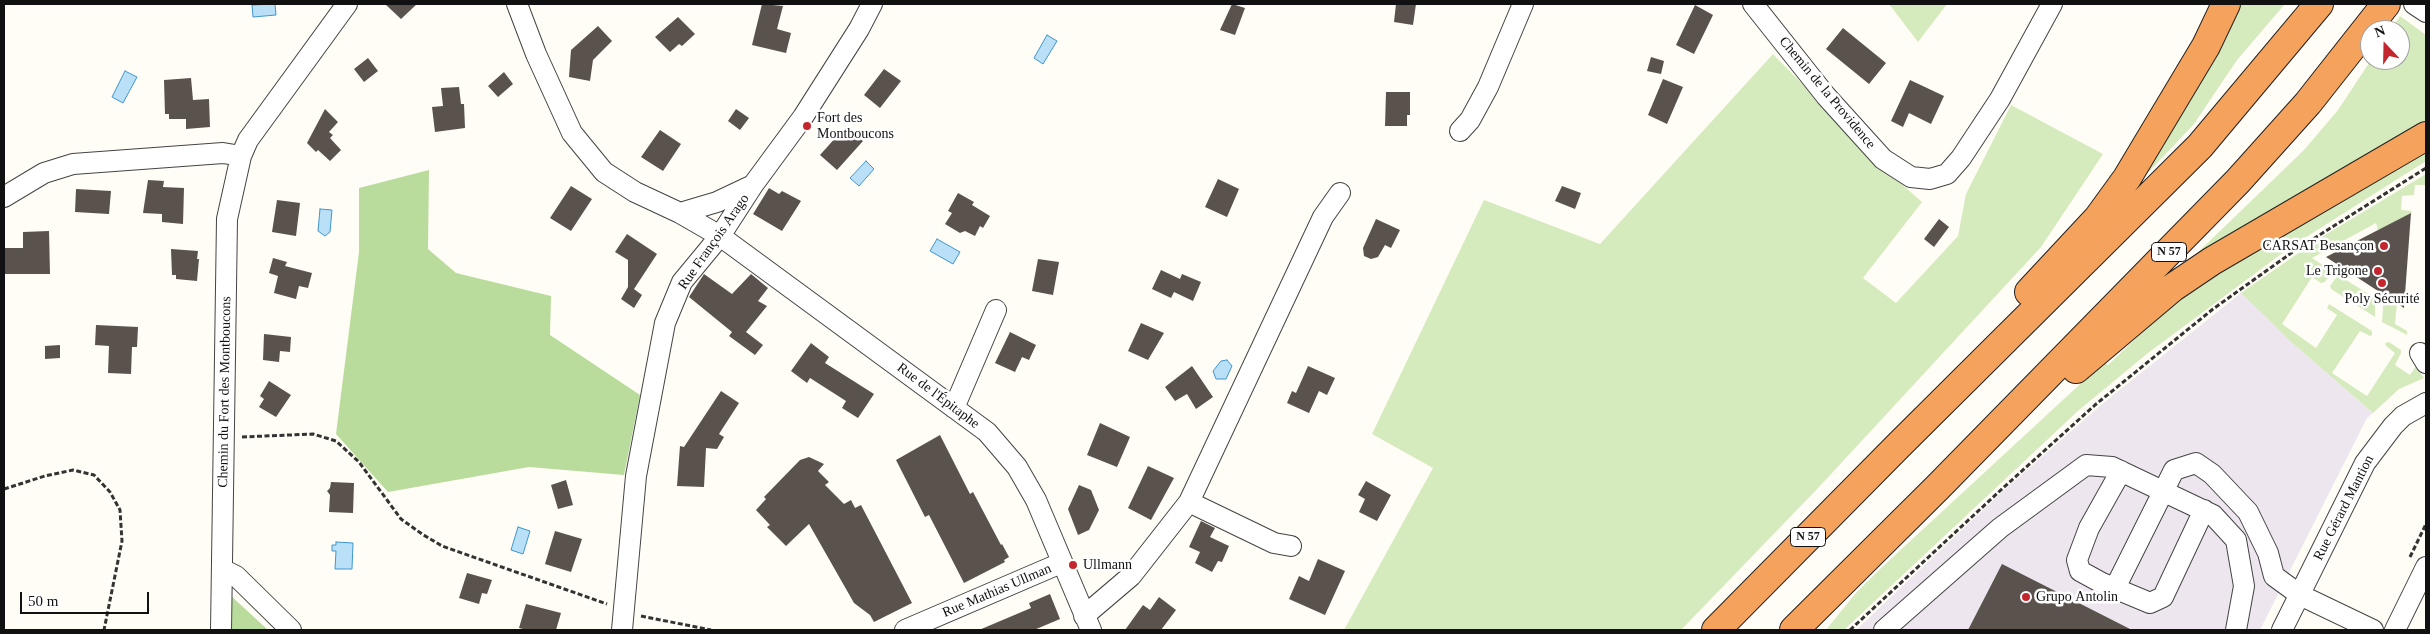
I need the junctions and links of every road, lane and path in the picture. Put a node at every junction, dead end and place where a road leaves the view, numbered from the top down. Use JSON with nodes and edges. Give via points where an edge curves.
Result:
{"nodes":[{"id":1,"x":347,"y":4,"type":"edge"},
{"id":2,"x":517,"y":4,"type":"edge"},
{"id":3,"x":872,"y":4,"type":"edge"},
{"id":4,"x":1523,"y":4,"type":"edge"},
{"id":5,"x":1753,"y":4,"type":"edge"},
{"id":6,"x":2052,"y":4,"type":"edge"},
{"id":7,"x":2226,"y":4,"type":"edge"},
{"id":8,"x":2319,"y":4,"type":"edge"},
{"id":9,"x":2386,"y":4,"type":"edge"},
{"id":10,"x":2414,"y":4,"type":"edge"},
{"id":11,"x":2426,"y":12,"type":"edge"},
{"id":12,"x":1460,"y":131,"type":"dead end"},
{"id":13,"x":2426,"y":136,"type":"edge"},
{"id":14,"x":242,"y":156,"type":"junction"},
{"id":15,"x":2426,"y":168,"type":"edge"},
{"id":16,"x":753,"y":185,"type":"junction"},
{"id":17,"x":1340,"y":193,"type":"dead end"},
{"id":18,"x":4,"y":197,"type":"edge"},
{"id":19,"x":680,"y":212,"type":"junction"},
{"id":20,"x":720,"y":236,"type":"junction"},
{"id":21,"x":996,"y":310,"type":"dead end"},
{"id":22,"x":2426,"y":403,"type":"edge"},
{"id":23,"x":954,"y":408,"type":"junction"},
{"id":24,"x":225,"y":438,"type":"junction"},
{"id":25,"x":1899,"y":444,"type":"junction"},
{"id":26,"x":2121,"y":472,"type":"junction"},
{"id":27,"x":1938,"y":487,"type":"junction"},
{"id":28,"x":4,"y":489,"type":"edge"},
{"id":29,"x":2162,"y":491,"type":"junction"},
{"id":30,"x":1189,"y":502,"type":"junction"},
{"id":31,"x":2204,"y":510,"type":"junction"},
{"id":32,"x":1291,"y":546,"type":"dead end"},
{"id":33,"x":1062,"y":563,"type":"junction"},
{"id":34,"x":2426,"y":566,"type":"edge"},
{"id":35,"x":222,"y":569,"type":"junction"},
{"id":36,"x":2115,"y":588,"type":"junction"},
{"id":37,"x":2300,"y":594,"type":"junction"},
{"id":38,"x":622,"y":620,"type":"edge"},
{"id":39,"x":1087,"y":623,"type":"edge"},
{"id":40,"x":104,"y":630,"type":"edge"},
{"id":41,"x":221,"y":630,"type":"edge"},
{"id":42,"x":292,"y":630,"type":"edge"},
{"id":43,"x":712,"y":630,"type":"edge"},
{"id":44,"x":905,"y":630,"type":"edge"},
{"id":45,"x":1716,"y":630,"type":"edge"},
{"id":46,"x":1794,"y":630,"type":"edge"},
{"id":47,"x":1850,"y":630,"type":"edge"},
{"id":48,"x":1884,"y":630,"type":"edge"},
{"id":49,"x":2236,"y":630,"type":"edge"},
{"id":50,"x":2282,"y":630,"type":"edge"},
{"id":51,"x":2373,"y":630,"type":"edge"},
{"id":52,"x":2395,"y":630,"type":"edge"}],
"edges":[{"from":1,"to":14,"type":"street","name":"Chemin du Fort des Montboucons","via":[[248,140]]},
{"from":2,"to":19,"type":"street","via":[[572,133],[586,151],[604,172],[635,192]]},
{"from":3,"to":16,"type":"street","name":"Rue François Arago","via":[[803,118]]},
{"from":4,"to":12,"type":"street","via":[[1488,87],[1470,120]]},
{"from":5,"to":6,"type":"street","name":"Chemin de la Providence","via":[[1826,96],[1884,159],[1911,177],[1930,178],[1948,174],[1961,158],[2000,98]]},
{"from":7,"to":25,"type":"highway","via":[[2192,70],[2127,178],[2098,218],[1954,373]]},
{"from":8,"to":25,"type":"highway","number":"N 57","via":[[2200,146]]},
{"from":9,"to":27,"type":"highway","number":"N 57","via":[[2308,103],[2238,181]]},
{"from":10,"to":11,"type":"street"},
{"from":13,"to":27,"type":"highway","via":[[2212,261],[2172,288]]},
{"from":14,"to":18,"type":"street","via":[[223,153],[72,164],[44,173]]},
{"from":14,"to":24,"type":"street","name":"Chemin du Fort des Montboucons","via":[[228,219]]},
{"from":15,"to":47,"type":"path","via":[[2294,251],[2198,321],[2062,434]]},
{"from":16,"to":19,"type":"street","via":[[717,202]]},
{"from":16,"to":20,"type":"street","name":"Rue François Arago"},
{"from":17,"to":30,"type":"street","name":"Rue de l'Épitaphe","via":[[1323,217]]},
{"from":19,"to":20,"type":"street"},
{"from":20,"to":23,"type":"street","name":"Rue de l'Épitaphe"},
{"from":20,"to":38,"type":"street","name":"Rue François Arago","via":[[682,282],[665,323],[636,476]]},
{"from":21,"to":23,"type":"street"},
{"from":22,"to":37,"type":"street","name":"Rue Gérard Mantion","via":[[2403,416],[2365,463]]},
{"from":23,"to":33,"type":"street","name":"Rue de l'Épitaphe","via":[[987,432],[1017,467],[1036,500]]},
{"from":24,"to":35,"type":"street","name":"Chemin du Fort des Montboucons"},
{"from":24,"to":38,"type":"path","via":[[313,434],[336,441],[359,462],[401,519],[435,542]]},
{"from":25,"to":45,"type":"highway","number":"N 57"},
{"from":26,"to":29,"type":"street"},
{"from":26,"to":36,"type":"street","via":[[2089,528],[2077,560],[2080,571]]},
{"from":26,"to":48,"type":"street","via":[[2112,467],[2086,465],[2000,528]]},
{"from":27,"to":46,"type":"highway","number":"N 57"},
{"from":28,"to":40,"type":"path","via":[[73,470],[94,475],[110,492],[120,510],[122,541]]},
{"from":29,"to":31,"type":"street"},
{"from":29,"to":36,"type":"street"},
{"from":29,"to":37,"type":"street","via":[[2174,470],[2196,463],[2212,474],[2248,512],[2268,553],[2274,576]]},
{"from":30,"to":32,"type":"street","via":[[1274,543]]},
{"from":30,"to":39,"type":"street","name":"Rue de l'Épitaphe","via":[[1130,576]]},
{"from":31,"to":36,"type":"street","via":[[2162,597],[2150,603]]},
{"from":31,"to":49,"type":"street","via":[[2213,515],[2236,540],[2244,586]]},
{"from":33,"to":39,"type":"street","name":"Rue de l'Épitaphe"},
{"from":33,"to":44,"type":"street","name":"Rue Mathias Ullman"},
{"from":34,"to":52,"type":"street"},
{"from":35,"to":41,"type":"street","name":"Chemin du Fort des Montboucons"},
{"from":35,"to":42,"type":"street","via":[[236,576]]},
{"from":37,"to":50,"type":"street","name":"Rue Gérard Mantion"},
{"from":37,"to":51,"type":"street"},
{"from":38,"to":43,"type":"path","via":[[641,616]]}]}
